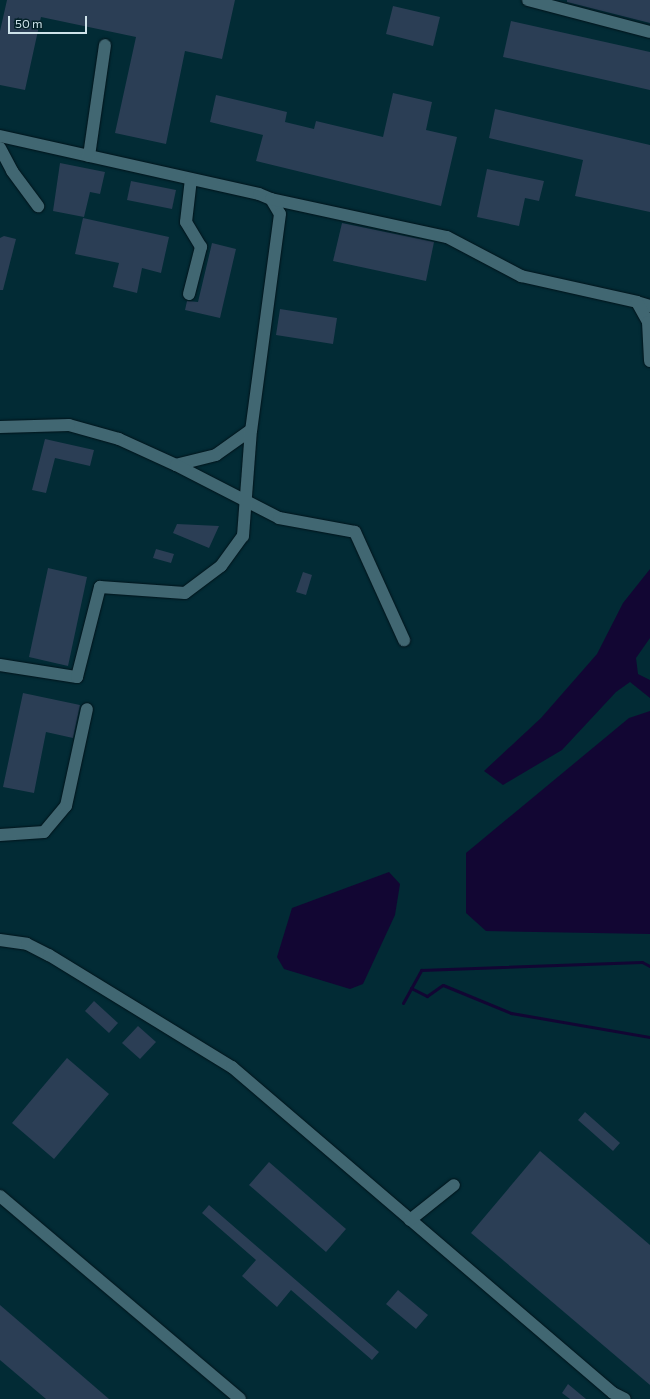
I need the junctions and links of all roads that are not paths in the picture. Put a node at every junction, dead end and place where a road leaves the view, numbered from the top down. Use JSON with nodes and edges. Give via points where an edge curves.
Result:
{"nodes":[{"id":1,"x":528,"y":0,"type":"edge"},
{"id":2,"x":650,"y":32,"type":"edge"},
{"id":3,"x":105,"y":45,"type":"dead end"},
{"id":4,"x":0,"y":136,"type":"edge"},
{"id":5,"x":0,"y":148,"type":"edge"},
{"id":6,"x":89,"y":156,"type":"junction"},
{"id":7,"x":191,"y":179,"type":"junction"},
{"id":8,"x":271,"y":199,"type":"junction"},
{"id":9,"x":38,"y":206,"type":"dead end"},
{"id":10,"x":189,"y":294,"type":"dead end"},
{"id":11,"x":637,"y":302,"type":"junction"},
{"id":12,"x":650,"y":306,"type":"edge"},
{"id":13,"x":650,"y":361,"type":"edge"},
{"id":14,"x":0,"y":427,"type":"edge"},
{"id":15,"x":252,"y":430,"type":"junction"},
{"id":16,"x":176,"y":465,"type":"junction"},
{"id":17,"x":246,"y":502,"type":"junction"},
{"id":18,"x":404,"y":640,"type":"dead end"},
{"id":19,"x":0,"y":666,"type":"edge"},
{"id":20,"x":87,"y":709,"type":"dead end"},
{"id":21,"x":0,"y":835,"type":"edge"},
{"id":22,"x":0,"y":940,"type":"edge"},
{"id":23,"x":454,"y":1185,"type":"dead end"},
{"id":24,"x":0,"y":1196,"type":"edge"},
{"id":25,"x":410,"y":1220,"type":"junction"},
{"id":26,"x":610,"y":1396,"type":"edge"},
{"id":27,"x":240,"y":1399,"type":"edge"},
{"id":28,"x":626,"y":1399,"type":"edge"}],
"edges":[{"from":1,"to":2,"type":"lane"},
{"from":3,"to":6,"type":"lane"},
{"from":4,"to":6,"type":"lane"},
{"from":5,"to":9,"type":"lane","via":[[12,171]]},
{"from":6,"to":7,"type":"lane"},
{"from":7,"to":8,"type":"lane"},
{"from":7,"to":10,"type":"lane","via":[[186,222],[201,247]]},
{"from":8,"to":11,"type":"lane","via":[[447,237],[522,276]]},
{"from":8,"to":15,"type":"lane","via":[[280,214]]},
{"from":11,"to":12,"type":"lane"},
{"from":11,"to":13,"type":"lane","via":[[648,322]]},
{"from":14,"to":16,"type":"lane","via":[[69,425],[119,439]]},
{"from":15,"to":16,"type":"lane","via":[[216,455]]},
{"from":15,"to":17,"type":"lane"},
{"from":16,"to":17,"type":"lane"},
{"from":17,"to":18,"type":"lane","via":[[279,518],[355,532]]},
{"from":17,"to":19,"type":"lane","via":[[242,536],[221,566],[185,592],[100,587],[77,676]]},
{"from":20,"to":21,"type":"lane","via":[[66,806],[44,832]]},
{"from":22,"to":25,"type":"lane","via":[[27,944],[49,955],[232,1067]]},
{"from":23,"to":25,"type":"lane"},
{"from":24,"to":27,"type":"lane"},
{"from":25,"to":26,"type":"lane"},
{"from":26,"to":28,"type":"lane"}]}
